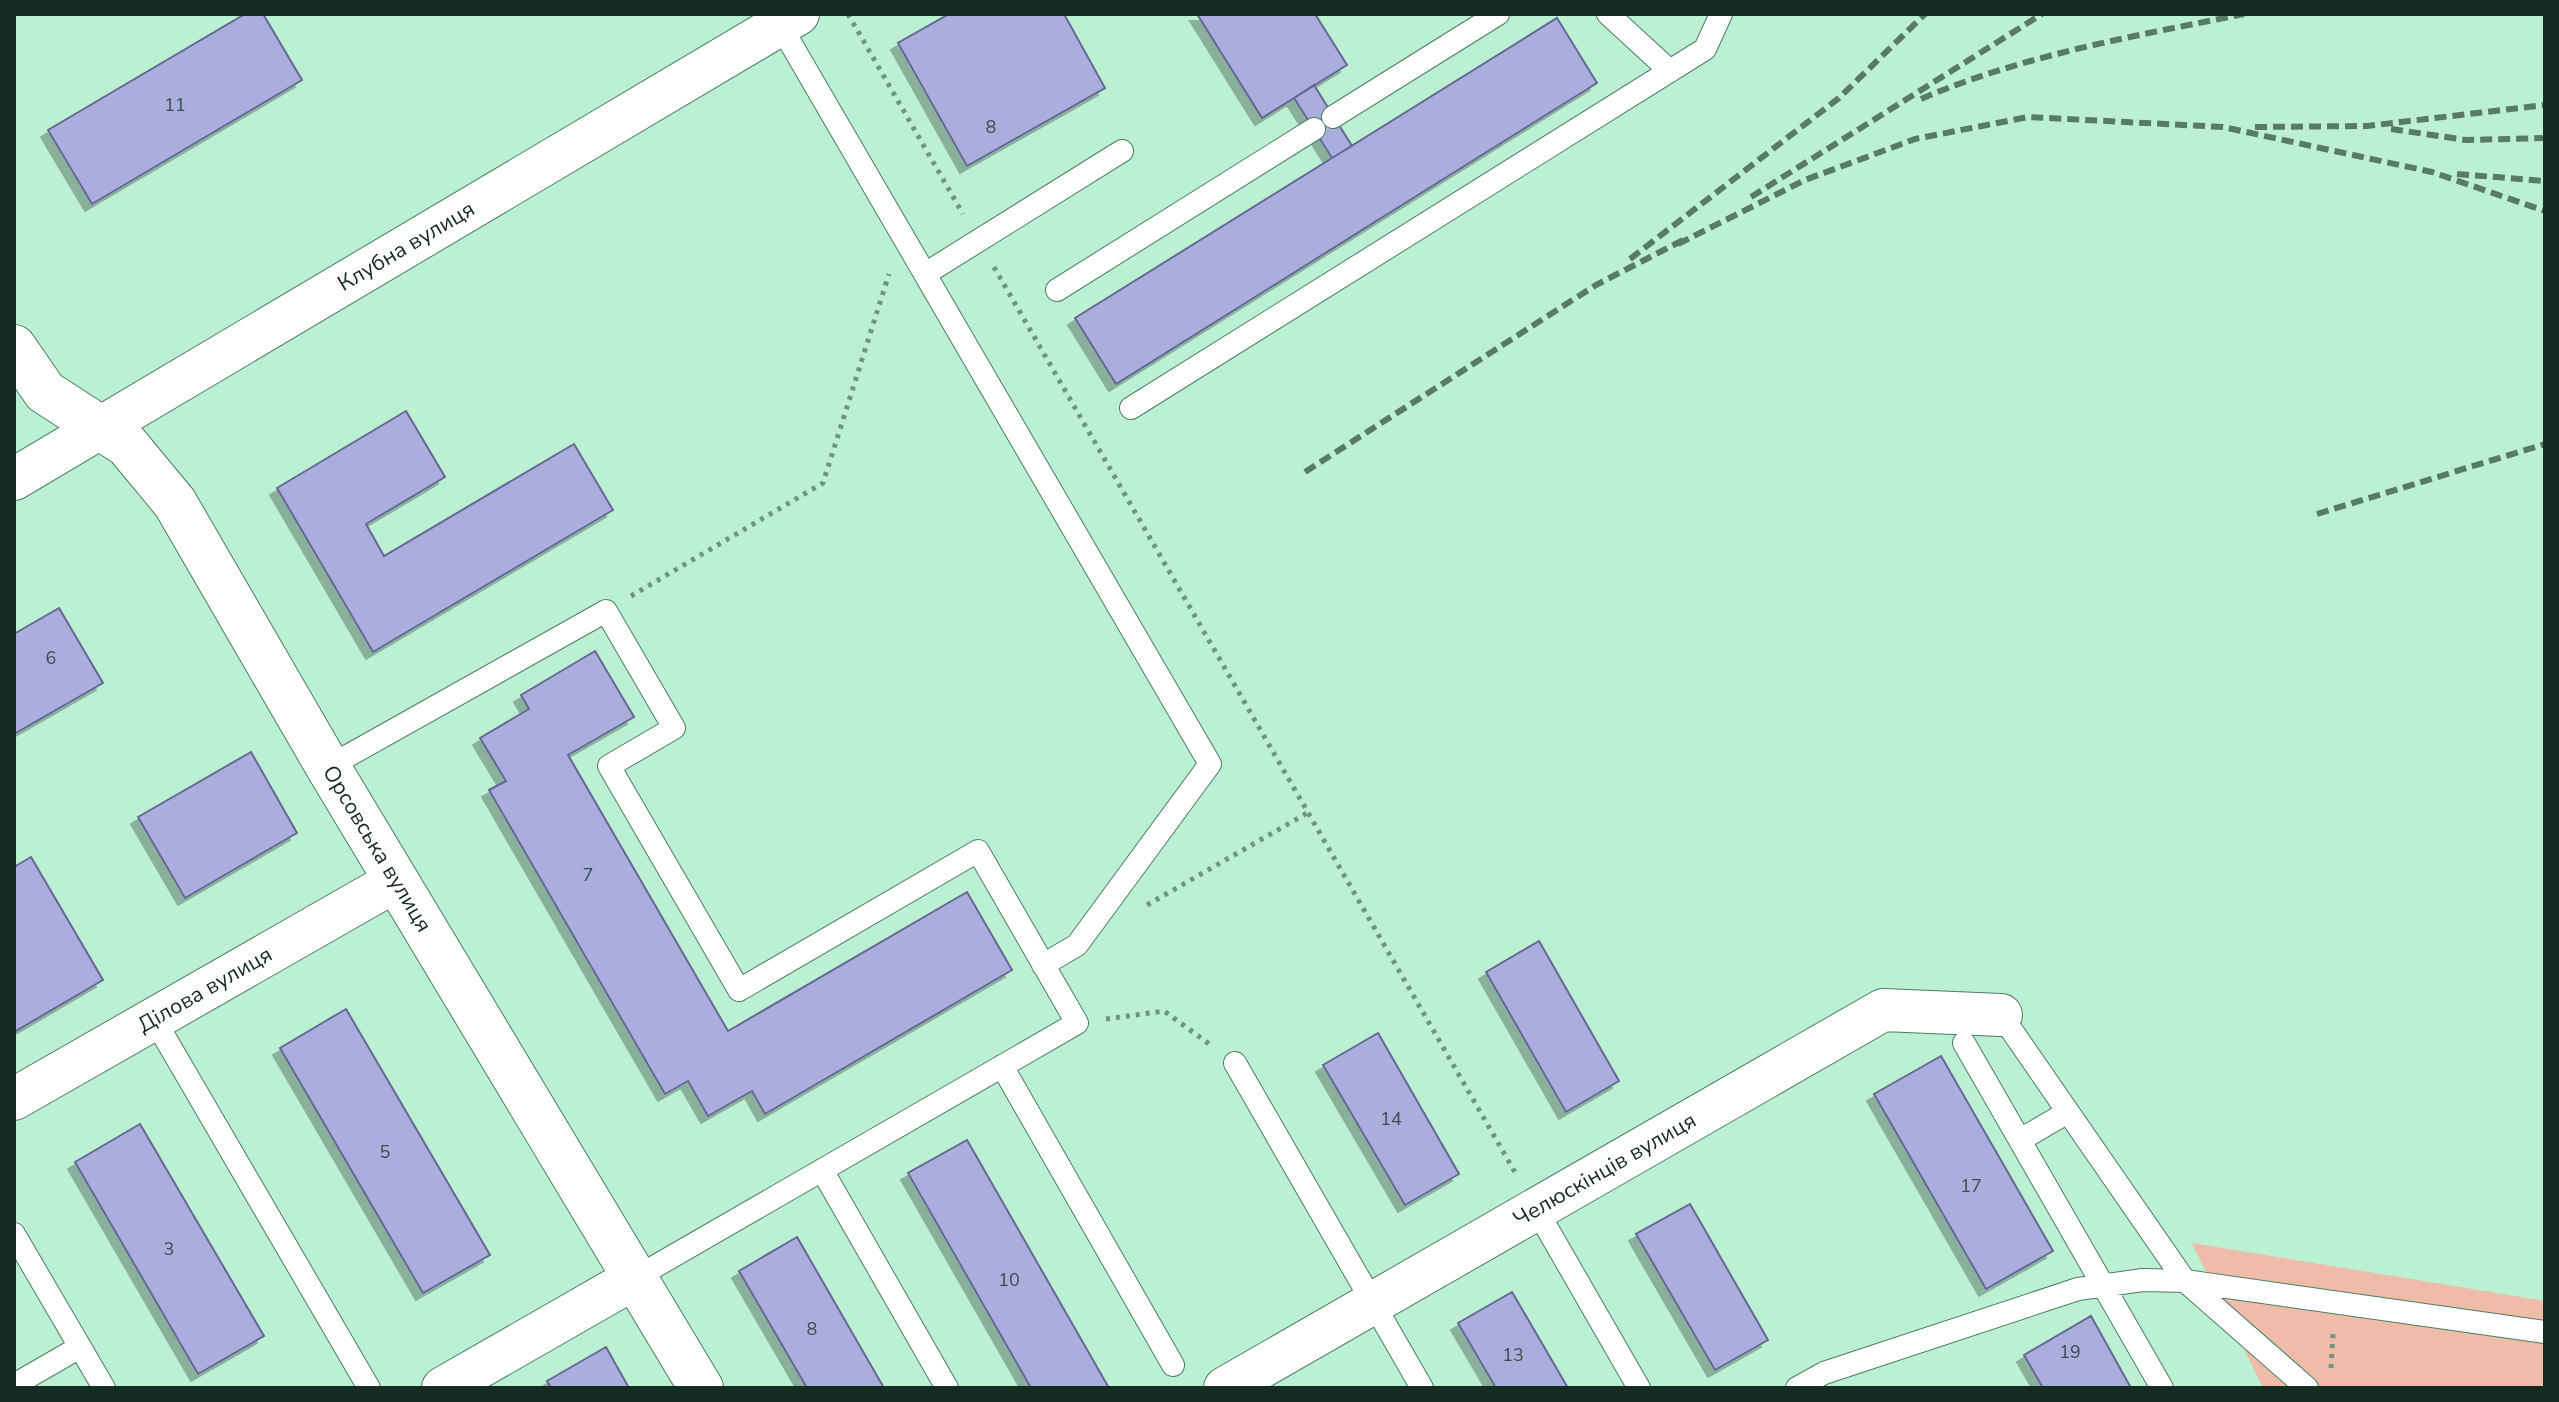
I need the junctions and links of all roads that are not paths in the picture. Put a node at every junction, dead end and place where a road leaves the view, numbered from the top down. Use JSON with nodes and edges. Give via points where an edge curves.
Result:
{"nodes":[{"id":1,"x":1498,"y":14,"type":"edge"},
{"id":2,"x":1608,"y":14,"type":"edge"},
{"id":3,"x":1721,"y":14,"type":"edge"},
{"id":4,"x":789,"y":19,"type":"edge"},
{"id":5,"x":1670,"y":71,"type":"junction"},
{"id":6,"x":1122,"y":151,"type":"dead end"},
{"id":7,"x":925,"y":274,"type":"junction"},
{"id":8,"x":1057,"y":290,"type":"dead end"},
{"id":9,"x":14,"y":347,"type":"edge"},
{"id":10,"x":1131,"y":408,"type":"dead end"},
{"id":11,"x":100,"y":427,"type":"junction"},
{"id":12,"x":14,"y":479,"type":"edge"},
{"id":13,"x":328,"y":767,"type":"junction"},
{"id":14,"x":397,"y":880,"type":"junction"},
{"id":15,"x":1043,"y":965,"type":"junction"},
{"id":16,"x":2001,"y":1015,"type":"joint"},
{"id":17,"x":154,"y":1019,"type":"junction"},
{"id":18,"x":1964,"y":1043,"type":"dead end"},
{"id":19,"x":1235,"y":1063,"type":"road end"},
{"id":20,"x":1002,"y":1066,"type":"junction"},
{"id":21,"x":14,"y":1099,"type":"edge"},
{"id":22,"x":2068,"y":1112,"type":"junction"},
{"id":23,"x":2020,"y":1140,"type":"junction"},
{"id":24,"x":822,"y":1170,"type":"junction"},
{"id":25,"x":1536,"y":1209,"type":"junction"},
{"id":26,"x":14,"y":1234,"type":"edge"},
{"id":27,"x":635,"y":1278,"type":"junction"},
{"id":28,"x":2185,"y":1281,"type":"junction"},
{"id":29,"x":2102,"y":1284,"type":"junction"},
{"id":30,"x":1373,"y":1303,"type":"junction"},
{"id":31,"x":2545,"y":1332,"type":"edge"},
{"id":32,"x":80,"y":1347,"type":"junction"},
{"id":33,"x":1173,"y":1365,"type":"dead end"},
{"id":34,"x":462,"y":1383,"type":"edge"},
{"id":35,"x":14,"y":1385,"type":"edge"},
{"id":36,"x":104,"y":1388,"type":"edge"},
{"id":37,"x":369,"y":1388,"type":"edge"},
{"id":38,"x":701,"y":1388,"type":"edge"},
{"id":39,"x":947,"y":1388,"type":"edge"},
{"id":40,"x":1225,"y":1388,"type":"edge"},
{"id":41,"x":1422,"y":1388,"type":"edge"},
{"id":42,"x":1639,"y":1388,"type":"edge"},
{"id":43,"x":1797,"y":1388,"type":"edge"},
{"id":44,"x":2162,"y":1388,"type":"edge"},
{"id":45,"x":2307,"y":1388,"type":"edge"}],
"edges":[{"from":1,"to":8,"type":"lane"},
{"from":2,"to":5,"type":"lane"},
{"from":3,"to":5,"type":"lane","via":[[1705,49]]},
{"from":4,"to":7,"type":"lane"},
{"from":4,"to":11,"type":"street","name":"Клубна вулиця"},
{"from":5,"to":10,"type":"lane"},
{"from":6,"to":7,"type":"lane"},
{"from":7,"to":15,"type":"lane","via":[[1210,764],[1077,945]]},
{"from":9,"to":11,"type":"street","name":"Орсовська вулиця","via":[[45,392]]},
{"from":11,"to":12,"type":"street","name":"Клубна вулиця"},
{"from":11,"to":13,"type":"street","name":"Орсовська вулиця","via":[[127,445],[175,503]]},
{"from":13,"to":14,"type":"street","name":"Орсовська вулиця"},
{"from":13,"to":15,"type":"lane","via":[[606,611],[674,728],[609,766],[739,990],[978,851]]},
{"from":14,"to":17,"type":"street","name":"Ділова вулиця"},
{"from":14,"to":27,"type":"street","name":"Орсовська вулиця"},
{"from":15,"to":20,"type":"lane","via":[[1077,1023]]},
{"from":16,"to":22,"type":"lane"},
{"from":16,"to":25,"type":"street","name":"Челюскінців вулиця","via":[[1883,1010]]},
{"from":17,"to":21,"type":"street","name":"Ділова вулиця"},
{"from":17,"to":37,"type":"lane"},
{"from":18,"to":23,"type":"lane"},
{"from":19,"to":30,"type":"lane"},
{"from":20,"to":24,"type":"lane"},
{"from":20,"to":33,"type":"lane"},
{"from":22,"to":23,"type":"lane"},
{"from":22,"to":28,"type":"lane"},
{"from":23,"to":29,"type":"lane"},
{"from":24,"to":27,"type":"lane"},
{"from":24,"to":39,"type":"lane"},
{"from":25,"to":30,"type":"street","name":"Челюскінців вулиця"},
{"from":25,"to":42,"type":"lane"},
{"from":26,"to":32,"type":"lane"},
{"from":27,"to":34,"type":"street"},
{"from":27,"to":38,"type":"street","name":"Орсовська вулиця"},
{"from":28,"to":29,"type":"lane"},
{"from":28,"to":31,"type":"lane"},
{"from":28,"to":45,"type":"lane"},
{"from":29,"to":43,"type":"lane","via":[[1824,1373]]},
{"from":29,"to":44,"type":"lane"},
{"from":30,"to":40,"type":"street","name":"Челюскінців вулиця"},
{"from":30,"to":41,"type":"lane"},
{"from":32,"to":35,"type":"lane"},
{"from":32,"to":36,"type":"lane"}]}
